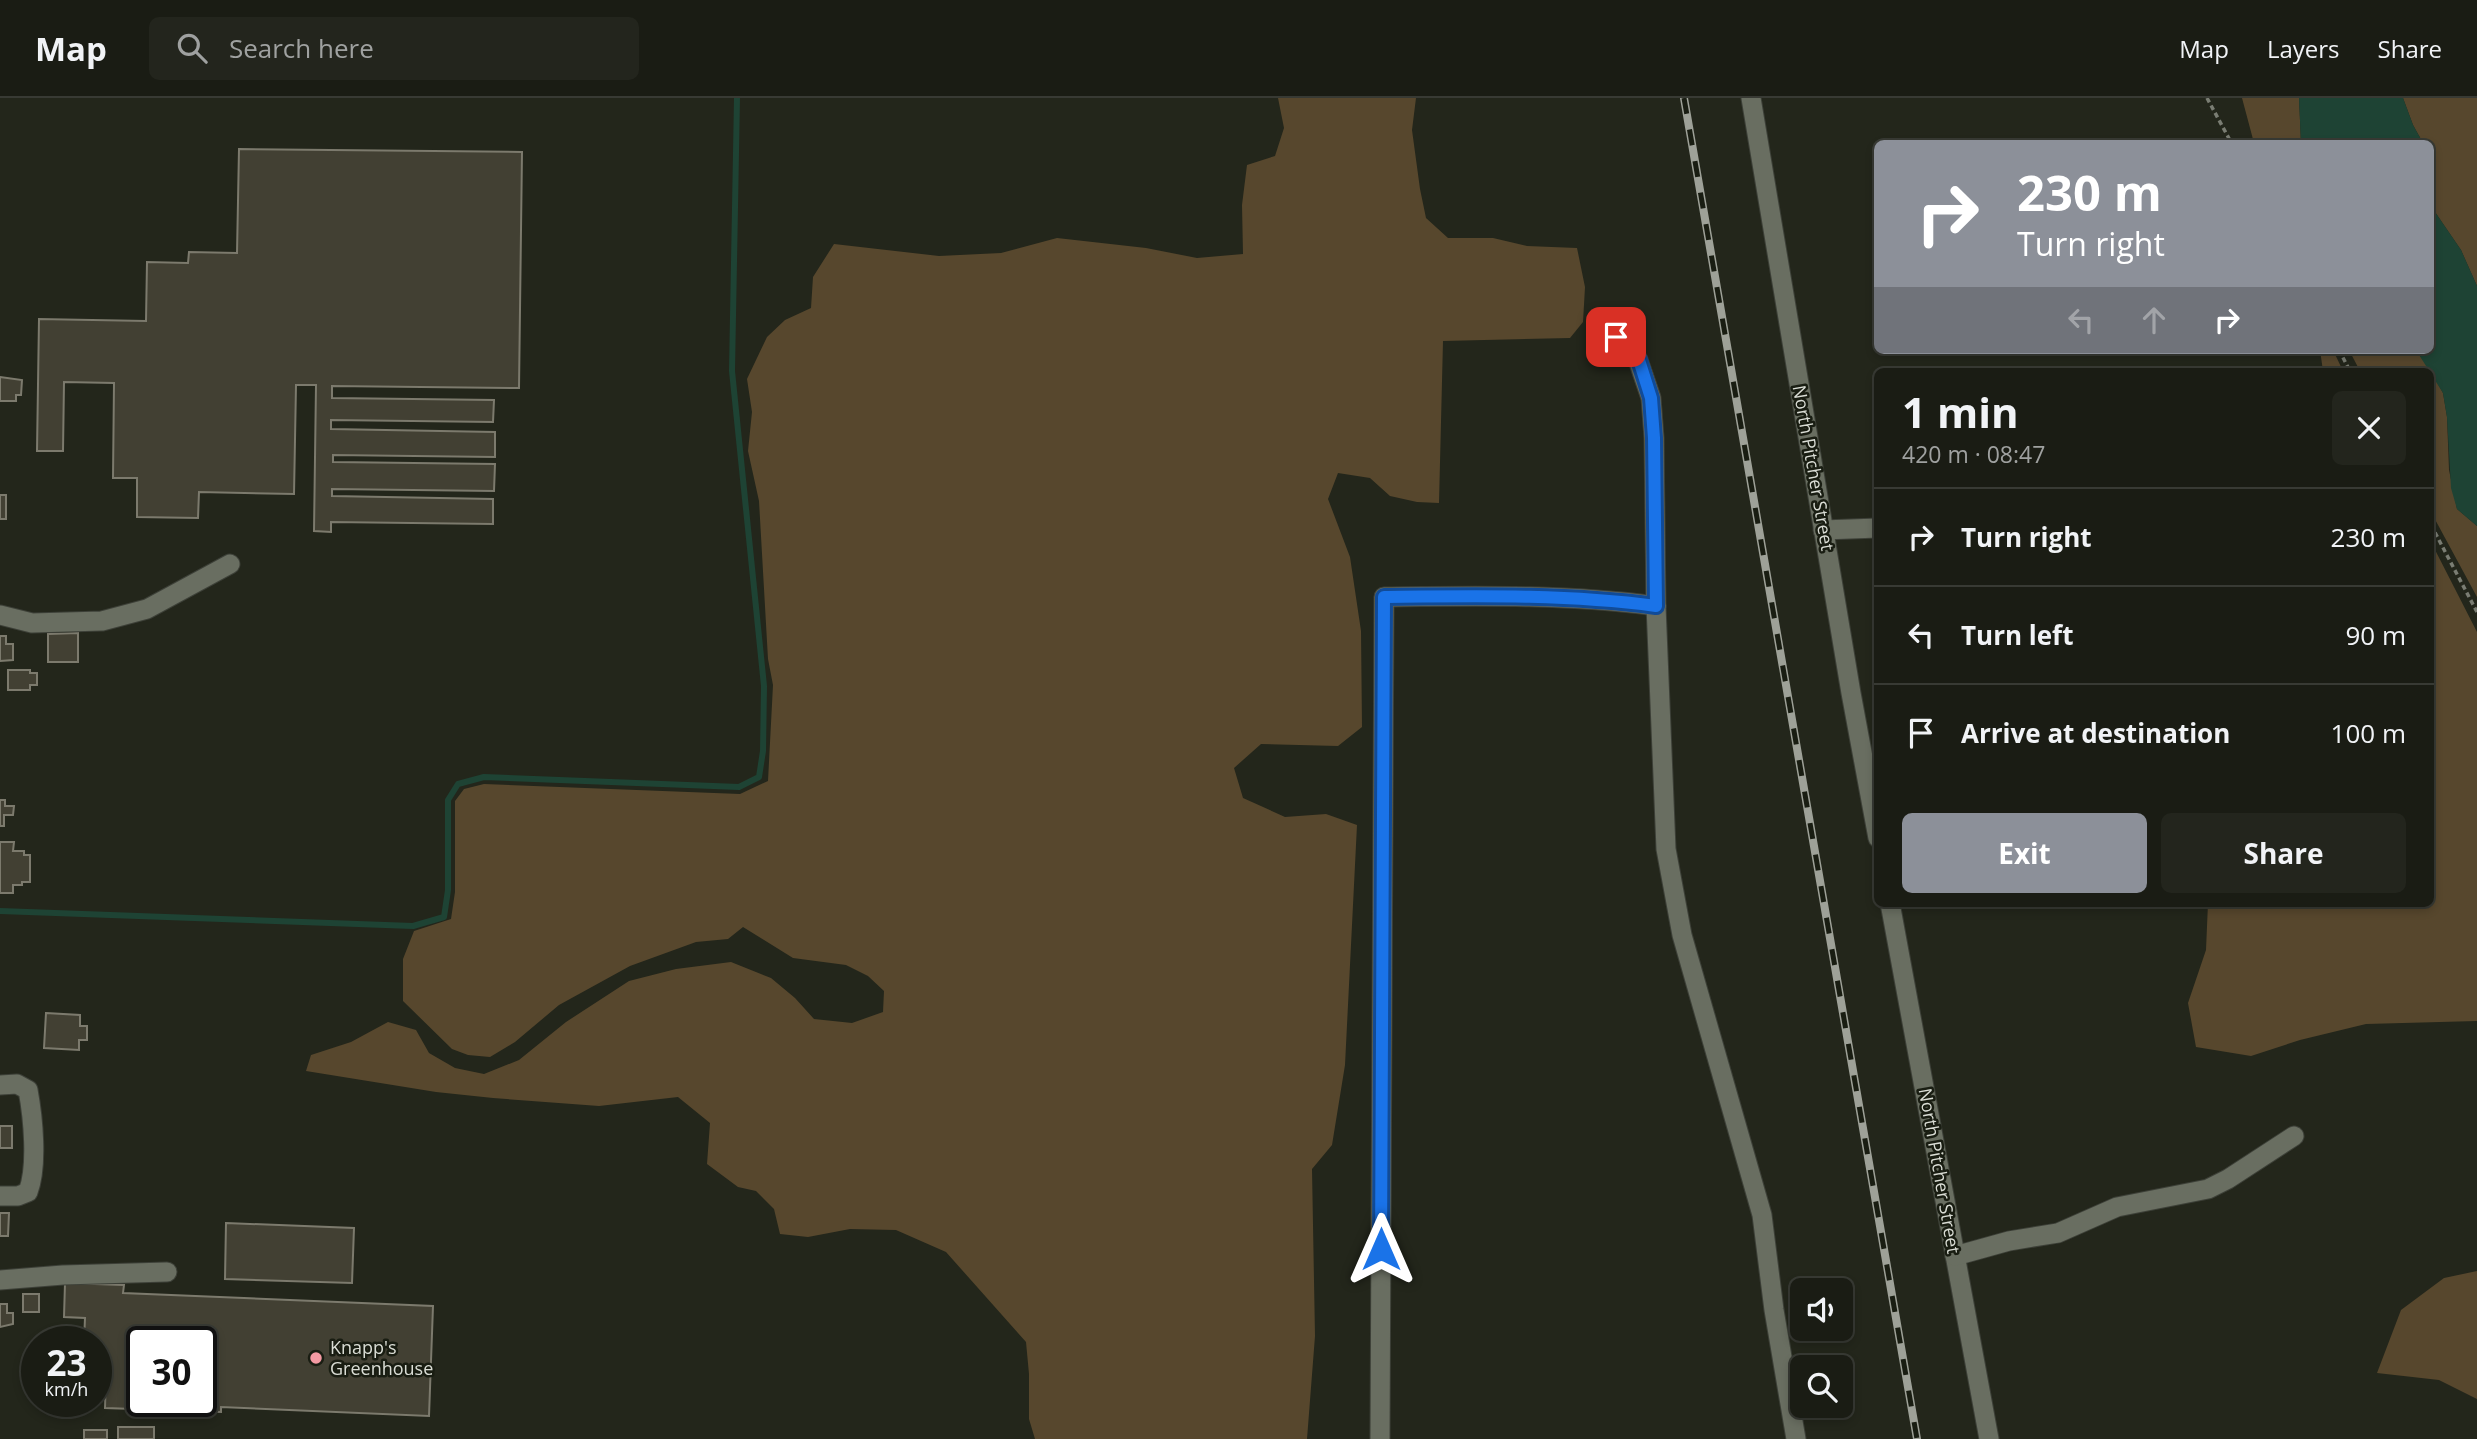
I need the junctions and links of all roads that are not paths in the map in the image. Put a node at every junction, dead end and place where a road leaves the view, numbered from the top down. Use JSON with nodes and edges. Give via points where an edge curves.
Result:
{"nodes":[{"id":1,"x":1751,"y":98,"type":"edge"},
{"id":2,"x":1616,"y":337,"type":"dead end"},
{"id":3,"x":1874,"y":527,"type":"edge"},
{"id":4,"x":1824,"y":530,"type":"junction"},
{"id":5,"x":230,"y":564,"type":"dead end"},
{"id":6,"x":1656,"y":606,"type":"junction"},
{"id":7,"x":0,"y":615,"type":"edge"},
{"id":8,"x":1874,"y":815,"type":"edge"},
{"id":9,"x":1891,"y":907,"type":"edge"},
{"id":10,"x":0,"y":1085,"type":"edge"},
{"id":11,"x":2294,"y":1136,"type":"dead end"},
{"id":12,"x":0,"y":1196,"type":"edge"},
{"id":13,"x":1955,"y":1256,"type":"junction"},
{"id":14,"x":167,"y":1272,"type":"dead end"},
{"id":15,"x":0,"y":1280,"type":"edge"},
{"id":16,"x":1380,"y":1439,"type":"edge"},
{"id":17,"x":1796,"y":1439,"type":"edge"},
{"id":18,"x":1989,"y":1439,"type":"edge"}],
"edges":[{"from":1,"to":4,"type":"street","name":"North Pitcher Street"},
{"from":2,"to":6,"type":"street","via":[[1639,360],[1651,398]]},
{"from":3,"to":4,"type":"street"},
{"from":4,"to":8,"type":"street","name":"North Pitcher Street"},
{"from":5,"to":7,"type":"street","via":[[147,609],[102,621],[32,623]]},
{"from":6,"to":16,"type":"street","via":[[1500,595],[1384,597]]},
{"from":6,"to":17,"type":"street","via":[[1666,849],[1682,935],[1762,1215]]},
{"from":9,"to":13,"type":"street","name":"North Pitcher Street"},
{"from":10,"to":12,"type":"street","via":[[16,1084],[28,1090],[33,1178],[28,1192]]},
{"from":11,"to":13,"type":"street","via":[[2208,1189],[2118,1207],[2058,1233]]},
{"from":13,"to":18,"type":"street","name":"North Pitcher Street"},
{"from":14,"to":15,"type":"street"}]}
